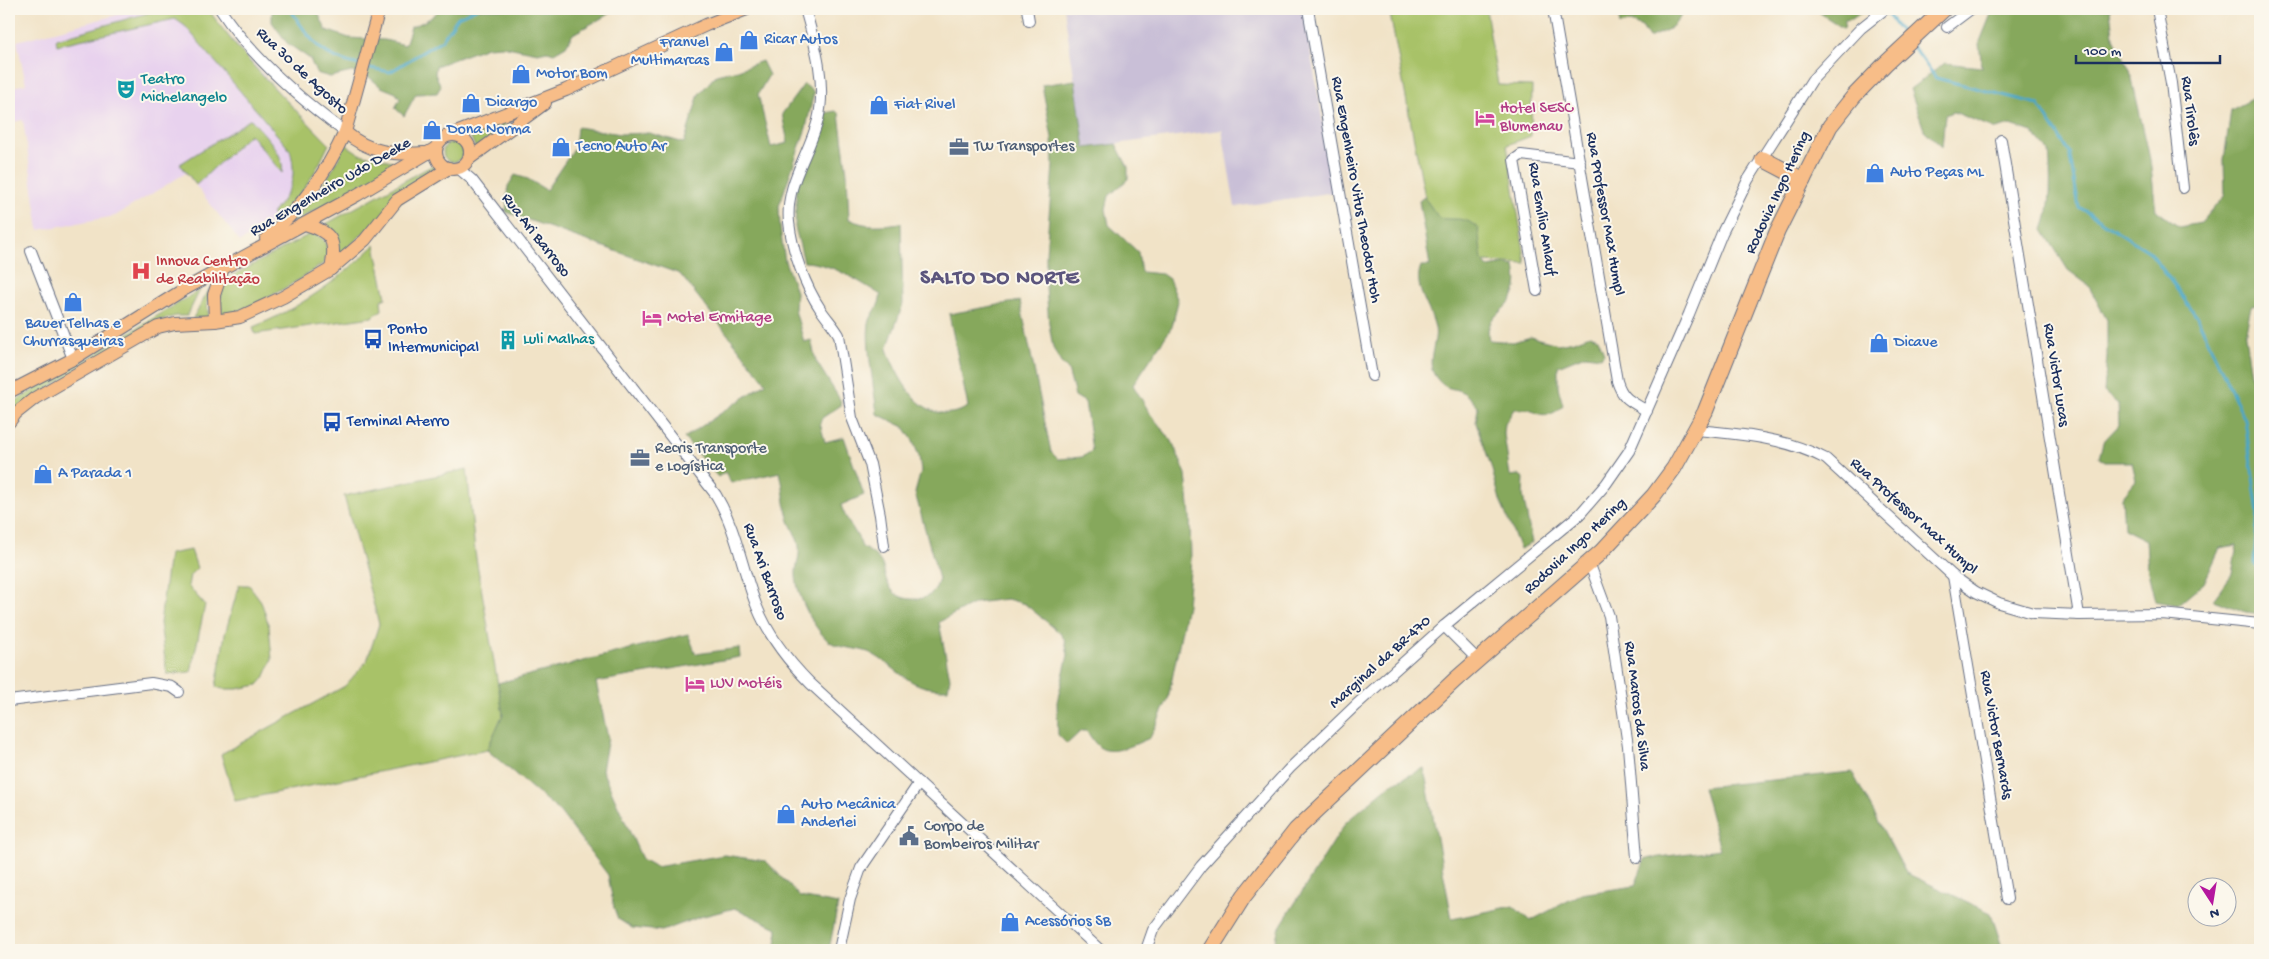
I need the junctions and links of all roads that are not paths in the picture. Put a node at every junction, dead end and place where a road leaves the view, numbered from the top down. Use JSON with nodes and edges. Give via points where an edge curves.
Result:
{"nodes":[{"id":1,"x":220,"y":9,"type":"edge"},
{"id":2,"x":379,"y":9,"type":"edge"},
{"id":3,"x":747,"y":9,"type":"edge"},
{"id":4,"x":805,"y":9,"type":"edge"},
{"id":5,"x":1027,"y":9,"type":"edge"},
{"id":6,"x":1308,"y":9,"type":"edge"},
{"id":7,"x":1553,"y":9,"type":"edge"},
{"id":8,"x":1885,"y":9,"type":"edge"},
{"id":9,"x":1944,"y":9,"type":"edge"},
{"id":10,"x":1971,"y":9,"type":"edge"},
{"id":11,"x":2157,"y":9,"type":"edge"},
{"id":12,"x":1028,"y":21,"type":"dead end"},
{"id":13,"x":1946,"y":27,"type":"dead end"},
{"id":14,"x":566,"y":90,"type":"junction"},
{"id":15,"x":345,"y":132,"type":"junction"},
{"id":16,"x":453,"y":134,"type":"junction"},
{"id":17,"x":2000,"y":140,"type":"dead end"},
{"id":18,"x":431,"y":150,"type":"junction"},
{"id":19,"x":1763,"y":159,"type":"junction"},
{"id":20,"x":1580,"y":162,"type":"junction"},
{"id":21,"x":461,"y":164,"type":"junction"},
{"id":22,"x":1803,"y":180,"type":"junction"},
{"id":23,"x":2183,"y":188,"type":"dead end"},
{"id":24,"x":305,"y":224,"type":"junction"},
{"id":25,"x":31,"y":251,"type":"dead end"},
{"id":26,"x":247,"y":255,"type":"junction"},
{"id":27,"x":223,"y":268,"type":"junction"},
{"id":28,"x":331,"y":269,"type":"junction"},
{"id":29,"x":1537,"y":291,"type":"dead end"},
{"id":30,"x":215,"y":321,"type":"junction"},
{"id":31,"x":73,"y":358,"type":"junction"},
{"id":32,"x":1372,"y":376,"type":"dead end"},
{"id":33,"x":9,"y":392,"type":"edge"},
{"id":34,"x":1647,"y":411,"type":"junction"},
{"id":35,"x":9,"y":422,"type":"edge"},
{"id":36,"x":1696,"y":430,"type":"junction"},
{"id":37,"x":884,"y":546,"type":"dead end"},
{"id":38,"x":1589,"y":562,"type":"junction"},
{"id":39,"x":1953,"y":576,"type":"junction"},
{"id":40,"x":2079,"y":615,"type":"junction"},
{"id":41,"x":2260,"y":624,"type":"edge"},
{"id":42,"x":1444,"y":626,"type":"junction"},
{"id":43,"x":1478,"y":660,"type":"junction"},
{"id":44,"x":179,"y":692,"type":"dead end"},
{"id":45,"x":9,"y":701,"type":"edge"},
{"id":46,"x":919,"y":783,"type":"junction"},
{"id":47,"x":1637,"y":858,"type":"dead end"},
{"id":48,"x":2007,"y":899,"type":"dead end"},
{"id":49,"x":839,"y":950,"type":"edge"},
{"id":50,"x":1100,"y":950,"type":"edge"},
{"id":51,"x":1146,"y":950,"type":"edge"},
{"id":52,"x":1210,"y":950,"type":"edge"}],
"edges":[{"from":1,"to":15,"type":"street","name":"Rua 30 de Agosto","via":[[232,28],[273,71]]},
{"from":2,"to":15,"type":"main road"},
{"from":3,"to":14,"type":"main road"},
{"from":4,"to":37,"type":"street","via":[[820,75],[822,100],[818,122],[792,186],[789,221],[806,280],[821,310],[839,335],[852,418],[870,464]]},
{"from":5,"to":12,"type":"street"},
{"from":6,"to":32,"type":"street","name":"Rua Engenheiro Vitus Theodor Hoh"},
{"from":7,"to":20,"type":"street","name":"Rua Professor Max Humpl"},
{"from":8,"to":19,"type":"street","name":"Marginal da BR-470","via":[[1861,28],[1812,80]]},
{"from":9,"to":22,"type":"highway","name":"Rodovia Ingo Hering","via":[[1854,96],[1830,126]]},
{"from":10,"to":13,"type":"street"},
{"from":11,"to":23,"type":"street","name":"Rua Tirolês","via":[[2171,83]]},
{"from":14,"to":16,"type":"main road"},
{"from":14,"to":21,"type":"main road"},
{"from":15,"to":18,"type":"main road","via":[[371,150],[406,154]]},
{"from":15,"to":26,"type":"main road","via":[[327,168],[302,203],[288,220]]},
{"from":16,"to":18,"type":"main road","via":[[443,138]]},
{"from":16,"to":21,"type":"main road","via":[[466,139],[471,147]]},
{"from":17,"to":40,"type":"street","name":"Rua Victor Lucas"},
{"from":18,"to":21,"type":"main road","via":[[439,162]]},
{"from":18,"to":24,"type":"main road","name":"Rua Engenheiro Udo Deeke"},
{"from":19,"to":22,"type":"highway"},
{"from":19,"to":34,"type":"street","name":"Marginal da BR-470","via":[[1748,180],[1722,233]]},
{"from":20,"to":29,"type":"street","name":"Rua Emílio Anlauf","via":[[1521,155],[1514,160]]},
{"from":20,"to":34,"type":"street","name":"Rua Professor Max Humpl","via":[[1619,387],[1625,398]]},
{"from":21,"to":28,"type":"main road","via":[[397,200],[365,240]]},
{"from":21,"to":46,"type":"street","name":"Rua Ari Barroso","via":[[716,495],[728,515],[757,606],[786,659]]},
{"from":22,"to":36,"type":"highway","name":"Rodovia Ingo Hering","via":[[1776,232],[1717,387]]},
{"from":24,"to":26,"type":"main road","name":"Rua Engenheiro Udo Deeke"},
{"from":24,"to":28,"type":"main road","via":[[320,228],[330,237],[334,257]]},
{"from":25,"to":31,"type":"street"},
{"from":26,"to":27,"type":"main road","name":"Rua Engenheiro Udo Deeke"},
{"from":27,"to":30,"type":"main road","via":[[214,295]]},
{"from":27,"to":31,"type":"main road","name":"Rua Engenheiro Udo Deeke"},
{"from":28,"to":30,"type":"main road","via":[[258,310]]},
{"from":30,"to":35,"type":"main road","via":[[175,323],[150,331],[35,398]]},
{"from":31,"to":33,"type":"main road","name":"Rua Engenheiro Udo Deeke"},
{"from":34,"to":42,"type":"street","name":"Marginal da BR-470","via":[[1629,451],[1580,514]]},
{"from":36,"to":38,"type":"highway","name":"Rodovia Ingo Hering","via":[[1654,495]]},
{"from":36,"to":39,"type":"street","name":"Rua Professor Max Humpl","via":[[1787,443],[1826,459]]},
{"from":38,"to":43,"type":"highway","name":"Rodovia Ingo Hering"},
{"from":38,"to":47,"type":"street","name":"Rua Marcos da Silva","via":[[1609,616],[1628,746]]},
{"from":39,"to":40,"type":"street","name":"Rua Professor Max Humpl","via":[[1976,592],[2023,611]]},
{"from":39,"to":48,"type":"street","name":"Rua Victor Bernards"},
{"from":40,"to":41,"type":"street","name":"Rua Professor Max Humpl","via":[[2162,614]]},
{"from":42,"to":43,"type":"street"},
{"from":42,"to":51,"type":"street","name":"Marginal da BR-470","via":[[1284,775],[1201,866],[1153,930]]},
{"from":43,"to":52,"type":"highway","name":"Rodovia Ingo Hering","via":[[1296,830],[1244,896]]},
{"from":44,"to":45,"type":"street","via":[[172,687],[152,683]]},
{"from":46,"to":49,"type":"street","via":[[861,868],[850,899]]},
{"from":46,"to":50,"type":"street","name":"Rua Ari Barroso"}]}
